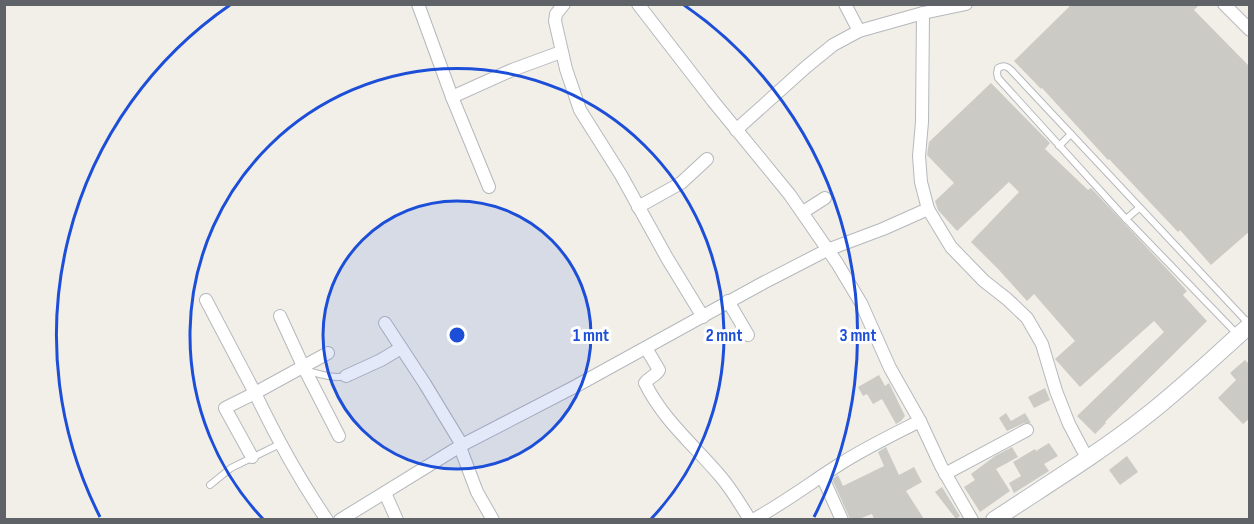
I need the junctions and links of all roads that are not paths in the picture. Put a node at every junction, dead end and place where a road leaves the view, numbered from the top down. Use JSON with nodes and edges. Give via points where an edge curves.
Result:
{"nodes":[{"id":1,"x":418,"y":4,"type":"edge"},
{"id":2,"x":564,"y":4,"type":"edge"},
{"id":3,"x":638,"y":4,"type":"edge"},
{"id":4,"x":845,"y":4,"type":"edge"},
{"id":5,"x":1224,"y":4,"type":"edge"},
{"id":6,"x":959,"y":5,"type":"edge"},
{"id":7,"x":923,"y":13,"type":"junction"},
{"id":8,"x":1250,"y":30,"type":"edge"},
{"id":9,"x":859,"y":31,"type":"junction"},
{"id":10,"x":561,"y":52,"type":"junction"},
{"id":11,"x":452,"y":97,"type":"junction"},
{"id":12,"x":736,"y":130,"type":"junction"},
{"id":13,"x":1071,"y":134,"type":"junction"},
{"id":14,"x":1059,"y":146,"type":"junction"},
{"id":15,"x":707,"y":159,"type":"dead end"},
{"id":16,"x":489,"y":187,"type":"dead end"},
{"id":17,"x":825,"y":198,"type":"dead end"},
{"id":18,"x":638,"y":207,"type":"junction"},
{"id":19,"x":1139,"y":208,"type":"junction"},
{"id":20,"x":928,"y":209,"type":"junction"},
{"id":21,"x":803,"y":212,"type":"junction"},
{"id":22,"x":1126,"y":219,"type":"junction"},
{"id":23,"x":827,"y":250,"type":"junction"},
{"id":24,"x":206,"y":300,"type":"dead end"},
{"id":25,"x":728,"y":301,"type":"junction"},
{"id":26,"x":280,"y":316,"type":"dead end"},
{"id":27,"x":703,"y":317,"type":"junction"},
{"id":28,"x":385,"y":323,"type":"dead end"},
{"id":29,"x":1244,"y":330,"type":"edge"},
{"id":30,"x":748,"y":335,"type":"dead end"},
{"id":31,"x":401,"y":348,"type":"junction"},
{"id":32,"x":646,"y":348,"type":"junction"},
{"id":33,"x":328,"y":353,"type":"dead end"},
{"id":34,"x":305,"y":369,"type":"junction"},
{"id":35,"x":346,"y":376,"type":"joint"},
{"id":36,"x":255,"y":393,"type":"junction"},
{"id":37,"x":920,"y":421,"type":"junction"},
{"id":38,"x":1027,"y":430,"type":"dead end"},
{"id":39,"x":339,"y":436,"type":"dead end"},
{"id":40,"x":280,"y":444,"type":"junction"},
{"id":41,"x":461,"y":446,"type":"junction"},
{"id":42,"x":252,"y":457,"type":"junction"},
{"id":43,"x":1087,"y":458,"type":"junction"},
{"id":44,"x":945,"y":474,"type":"junction"},
{"id":45,"x":822,"y":476,"type":"junction"},
{"id":46,"x":210,"y":485,"type":"dead end"},
{"id":47,"x":385,"y":493,"type":"junction"},
{"id":48,"x":327,"y":519,"type":"edge"},
{"id":49,"x":340,"y":519,"type":"edge"},
{"id":50,"x":397,"y":519,"type":"edge"},
{"id":51,"x":493,"y":519,"type":"edge"},
{"id":52,"x":752,"y":519,"type":"edge"},
{"id":53,"x":842,"y":519,"type":"edge"},
{"id":54,"x":972,"y":519,"type":"edge"},
{"id":55,"x":994,"y":519,"type":"edge"}],
"edges":[{"from":1,"to":11,"type":"street"},
{"from":2,"to":10,"type":"street","via":[[554,18]]},
{"from":3,"to":12,"type":"street"},
{"from":4,"to":9,"type":"street"},
{"from":5,"to":8,"type":"street"},
{"from":6,"to":7,"type":"street"},
{"from":7,"to":9,"type":"street"},
{"from":7,"to":20,"type":"street","via":[[919,156]]},
{"from":9,"to":12,"type":"street","via":[[833,45]]},
{"from":10,"to":11,"type":"street"},
{"from":10,"to":18,"type":"street","via":[[580,110]]},
{"from":11,"to":16,"type":"street"},
{"from":12,"to":21,"type":"street"},
{"from":13,"to":14,"type":"lane"},
{"from":13,"to":14,"type":"lane","via":[[1008,67],[998,68],[998,78]]},
{"from":13,"to":19,"type":"lane"},
{"from":14,"to":22,"type":"lane"},
{"from":15,"to":18,"type":"street","via":[[681,183]]},
{"from":17,"to":21,"type":"street"},
{"from":18,"to":27,"type":"street"},
{"from":19,"to":22,"type":"lane"},
{"from":19,"to":29,"type":"lane"},
{"from":20,"to":23,"type":"street"},
{"from":20,"to":43,"type":"street","via":[[951,247],[1027,318],[1042,344],[1069,424]]},
{"from":21,"to":23,"type":"street"},
{"from":22,"to":29,"type":"lane"},
{"from":23,"to":25,"type":"street"},
{"from":23,"to":37,"type":"street","via":[[861,303],[890,368]]},
{"from":24,"to":36,"type":"street"},
{"from":25,"to":27,"type":"street"},
{"from":25,"to":30,"type":"street"},
{"from":26,"to":34,"type":"street"},
{"from":27,"to":32,"type":"street"},
{"from":28,"to":31,"type":"street"},
{"from":29,"to":43,"type":"main road","via":[[1164,402]]},
{"from":31,"to":35,"type":"street"},
{"from":31,"to":41,"type":"street"},
{"from":32,"to":41,"type":"street"},
{"from":32,"to":52,"type":"street","via":[[659,370],[645,383],[660,408],[722,478]]},
{"from":33,"to":34,"type":"street"},
{"from":34,"to":35,"type":"lane","via":[[331,377]]},
{"from":34,"to":36,"type":"street"},
{"from":34,"to":39,"type":"street"},
{"from":36,"to":40,"type":"street"},
{"from":36,"to":42,"type":"street","via":[[223,410]]},
{"from":37,"to":44,"type":"street"},
{"from":37,"to":45,"type":"street"},
{"from":38,"to":44,"type":"street"},
{"from":40,"to":42,"type":"lane"},
{"from":40,"to":48,"type":"street"},
{"from":41,"to":47,"type":"street"},
{"from":41,"to":51,"type":"street","via":[[477,492]]},
{"from":42,"to":46,"type":"lane"},
{"from":43,"to":55,"type":"main road"},
{"from":44,"to":54,"type":"street"},
{"from":45,"to":52,"type":"street"},
{"from":45,"to":53,"type":"street"},
{"from":47,"to":49,"type":"street"},
{"from":47,"to":50,"type":"street"}]}
